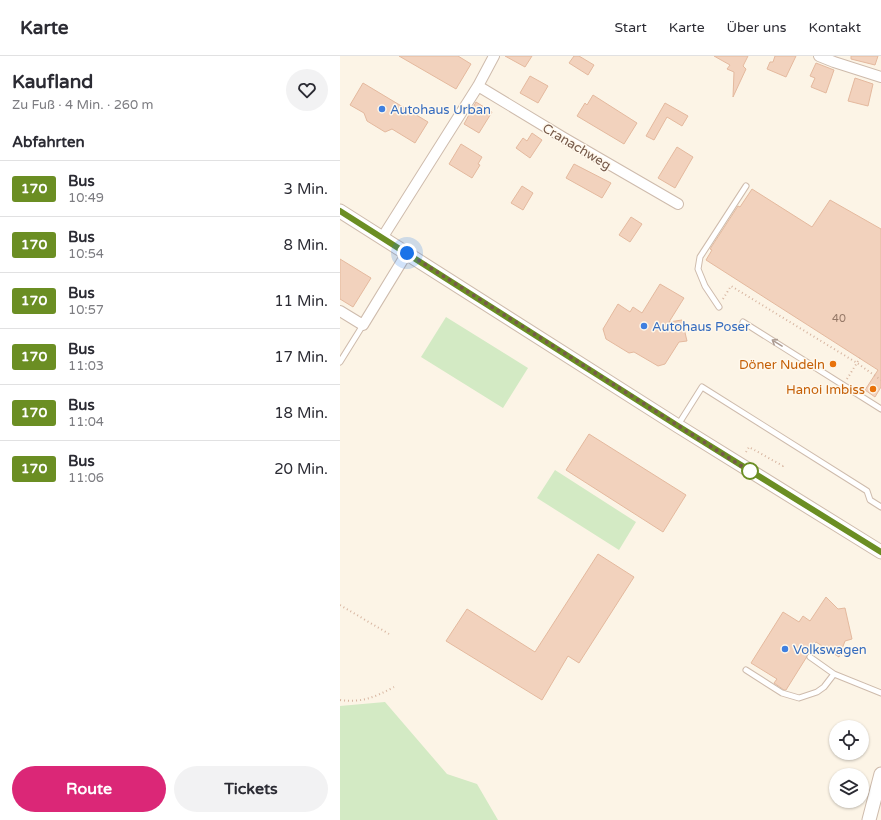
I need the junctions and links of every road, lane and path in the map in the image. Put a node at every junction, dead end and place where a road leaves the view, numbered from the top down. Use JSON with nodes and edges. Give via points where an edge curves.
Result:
{"nodes":[{"id":1,"x":494,"y":56,"type":"edge"},
{"id":2,"x":819,"y":56,"type":"edge"},
{"id":3,"x":881,"y":77,"type":"edge"},
{"id":4,"x":478,"y":86,"type":"junction"},
{"id":5,"x":746,"y":186,"type":"dead end"},
{"id":6,"x":678,"y":204,"type":"dead end"},
{"id":7,"x":340,"y":211,"type":"edge"},
{"id":8,"x":382,"y":238,"type":"junction"},
{"id":9,"x":407,"y":253,"type":"junction"},
{"id":10,"x":719,"y":307,"type":"joint"},
{"id":11,"x":340,"y":311,"type":"edge"},
{"id":12,"x":743,"y":322,"type":"dead end"},
{"id":13,"x":363,"y":325,"type":"junction"},
{"id":14,"x":860,"y":358,"type":"dead end"},
{"id":15,"x":340,"y":362,"type":"edge"},
{"id":16,"x":857,"y":362,"type":"junction"},
{"id":17,"x":881,"y":380,"type":"edge"},
{"id":18,"x":844,"y":385,"type":"junction"},
{"id":19,"x":881,"y":409,"type":"edge"},
{"id":20,"x":678,"y":426,"type":"junction"},
{"id":21,"x":746,"y":452,"type":"dead end"},
{"id":22,"x":785,"y":464,"type":"dead end"},
{"id":23,"x":881,"y":507,"type":"edge"},
{"id":24,"x":881,"y":552,"type":"edge"},
{"id":25,"x":340,"y":604,"type":"edge"},
{"id":26,"x":389,"y":634,"type":"dead end"},
{"id":27,"x":810,"y":657,"type":"dead end"},
{"id":28,"x":746,"y":670,"type":"dead end"},
{"id":29,"x":834,"y":674,"type":"junction"},
{"id":30,"x":394,"y":687,"type":"dead end"},
{"id":31,"x":881,"y":692,"type":"edge"},
{"id":32,"x":340,"y":700,"type":"edge"},
{"id":33,"x":881,"y":774,"type":"edge"},
{"id":34,"x":869,"y":820,"type":"edge"}],
"edges":[{"from":1,"to":4,"type":"street"},
{"from":2,"to":3,"type":"street"},
{"from":4,"to":6,"type":"street","name":"Cranachweg"},
{"from":4,"to":8,"type":"street"},
{"from":5,"to":10,"type":"lane","via":[[700,257],[698,269],[705,286]]},
{"from":7,"to":8,"type":"street"},
{"from":8,"to":9,"type":"street"},
{"from":9,"to":13,"type":"street"},
{"from":9,"to":20,"type":"street"},
{"from":10,"to":16,"type":"path","via":[[732,286]]},
{"from":11,"to":13,"type":"street"},
{"from":18,"to":12,"type":"lane","one_way":true},
{"from":13,"to":15,"type":"lane"},
{"from":14,"to":16,"type":"path"},
{"from":16,"to":17,"type":"path"},
{"from":16,"to":18,"type":"path"},
{"from":18,"to":19,"type":"lane"},
{"from":20,"to":23,"type":"lane","via":[[702,387],[867,491],[870,500]]},
{"from":20,"to":24,"type":"street"},
{"from":21,"to":22,"type":"path","via":[[749,447],[783,466]]},
{"from":25,"to":26,"type":"path"},
{"from":27,"to":29,"type":"lane"},
{"from":28,"to":29,"type":"lane","via":[[782,693],[799,698],[817,692]]},
{"from":29,"to":31,"type":"lane"},
{"from":30,"to":32,"type":"path","via":[[360,701]]},
{"from":33,"to":34,"type":"street"}]}
